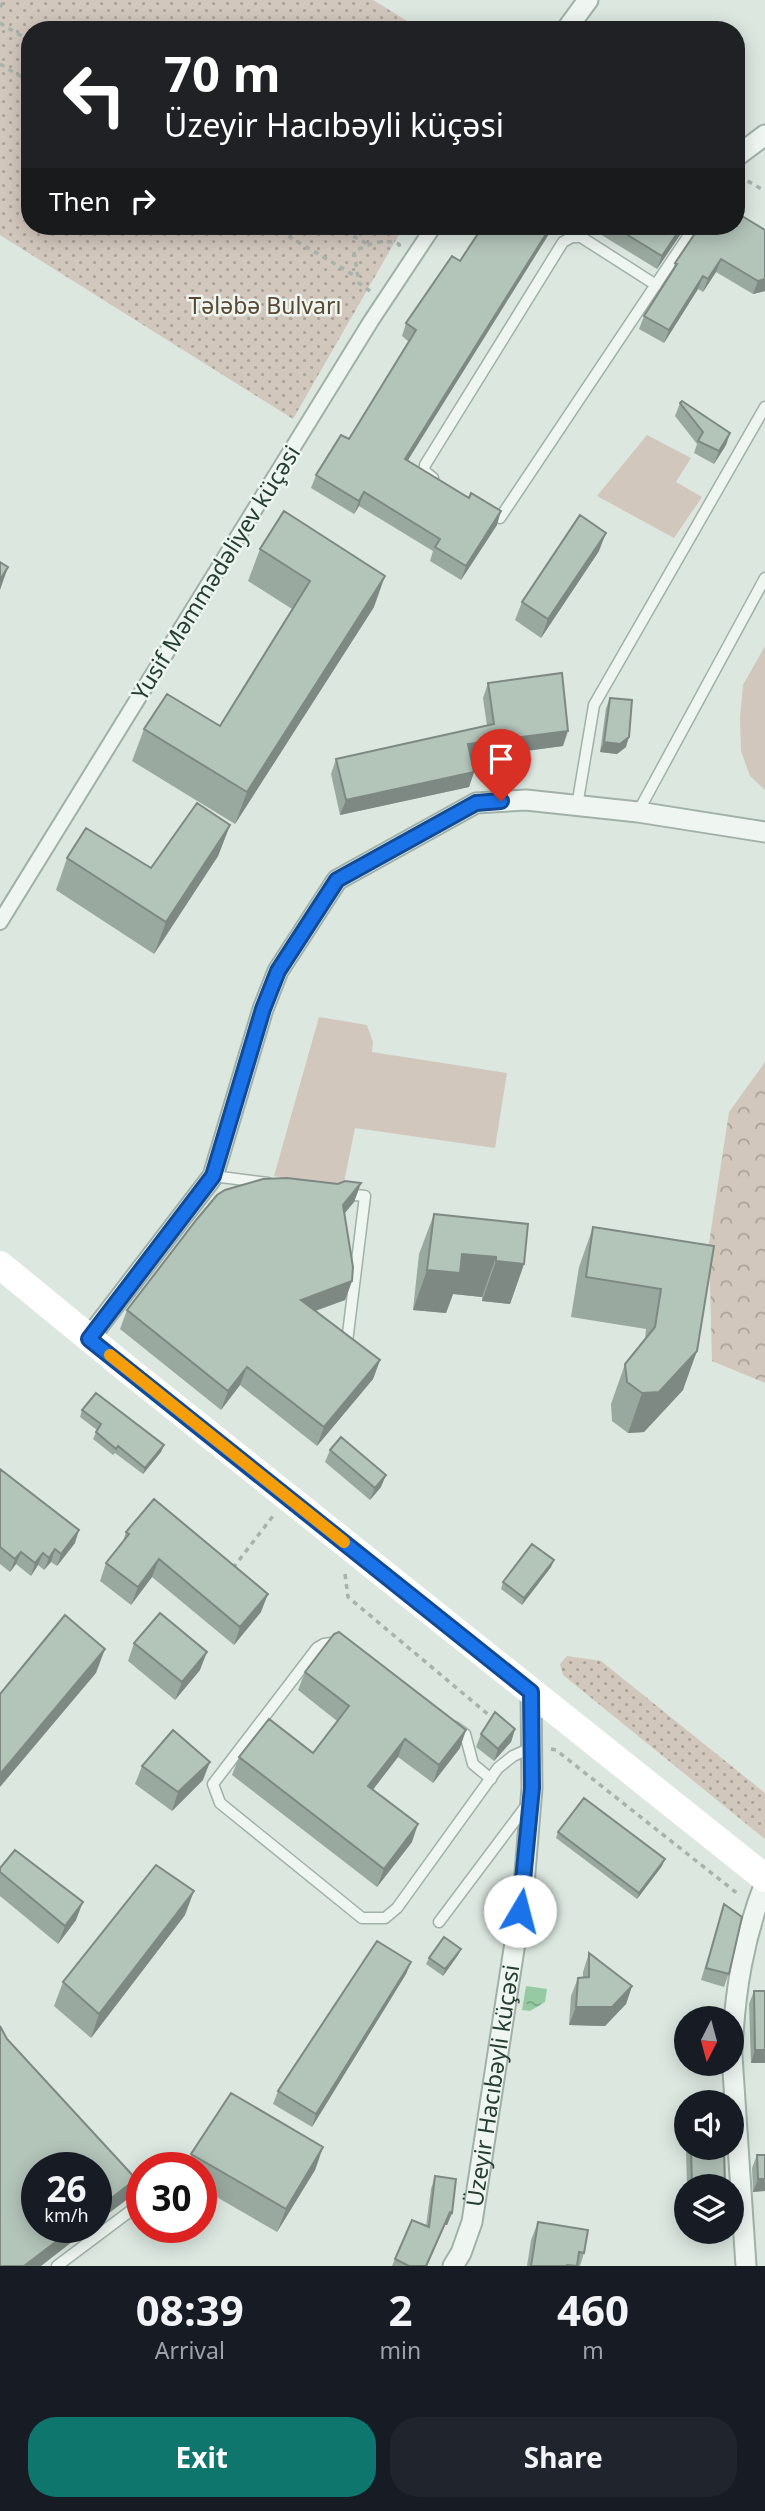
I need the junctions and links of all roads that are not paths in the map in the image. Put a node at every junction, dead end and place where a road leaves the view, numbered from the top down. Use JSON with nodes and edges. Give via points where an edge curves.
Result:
{"nodes":[{"id":1,"x":587,"y":0,"type":"edge"},
{"id":2,"x":572,"y":21,"type":"edge"},
{"id":3,"x":765,"y":135,"type":"edge"},
{"id":4,"x":745,"y":150,"type":"edge"},
{"id":5,"x":428,"y":235,"type":"edge"},
{"id":6,"x":689,"y":235,"type":"edge"},
{"id":7,"x":656,"y":285,"type":"junction"},
{"id":8,"x":765,"y":408,"type":"edge"},
{"id":9,"x":440,"y":483,"type":"edge"},
{"id":10,"x":476,"y":504,"type":"edge"},
{"id":11,"x":765,"y":578,"type":"edge"},
{"id":12,"x":577,"y":806,"type":"junction"},
{"id":13,"x":638,"y":812,"type":"junction"},
{"id":14,"x":765,"y":832,"type":"edge"},
{"id":15,"x":0,"y":922,"type":"edge"},
{"id":16,"x":213,"y":1176,"type":"junction"},
{"id":17,"x":282,"y":1185,"type":"edge"},
{"id":18,"x":337,"y":1192,"type":"edge"},
{"id":19,"x":0,"y":1265,"type":"edge"},
{"id":20,"x":89,"y":1339,"type":"junction"},
{"id":21,"x":347,"y":1342,"type":"edge"},
{"id":22,"x":353,"y":1647,"type":"edge"},
{"id":23,"x":531,"y":1692,"type":"junction"},
{"id":24,"x":444,"y":1718,"type":"edge"},
{"id":25,"x":531,"y":1745,"type":"junction"},
{"id":26,"x":491,"y":1779,"type":"junction"},
{"id":27,"x":531,"y":1800,"type":"junction"},
{"id":28,"x":765,"y":1881,"type":"edge"},
{"id":29,"x":439,"y":1922,"type":"dead end"},
{"id":30,"x":734,"y":2006,"type":"edge"},
{"id":31,"x":734,"y":2076,"type":"edge"},
{"id":32,"x":126,"y":2214,"type":"edge"},
{"id":33,"x":57,"y":2266,"type":"edge"},
{"id":34,"x":453,"y":2266,"type":"edge"},
{"id":35,"x":746,"y":2266,"type":"edge"}],
"edges":[{"from":1,"to":2,"type":"street"},
{"from":3,"to":4,"type":"street"},
{"from":5,"to":15,"type":"street","name":"Yusif Məmmədəliyev küçəsi"},
{"from":6,"to":7,"type":"lane"},
{"from":7,"to":9,"type":"lane","via":[[580,237],[563,242],[425,465],[424,471]]},
{"from":7,"to":10,"type":"lane","via":[[500,518]]},
{"from":8,"to":12,"type":"lane","via":[[594,705]]},
{"from":11,"to":13,"type":"lane"},
{"from":12,"to":13,"type":"street"},
{"from":12,"to":16,"type":"street","via":[[526,800],[476,803],[337,880],[278,971]]},
{"from":13,"to":14,"type":"street"},
{"from":16,"to":17,"type":"lane"},
{"from":16,"to":20,"type":"street"},
{"from":18,"to":21,"type":"lane","via":[[365,1196]]},
{"from":19,"to":20,"type":"main road"},
{"from":20,"to":23,"type":"main road"},
{"from":22,"to":26,"type":"lane","via":[[334,1642],[317,1648],[213,1784],[220,1804],[362,1918],[377,1919],[397,1908]]},
{"from":23,"to":25,"type":"street","name":"Üzeyir Hacıbəyli küçəsi"},
{"from":23,"to":28,"type":"main road"},
{"from":24,"to":26,"type":"lane","via":[[465,1734],[473,1764]]},
{"from":25,"to":26,"type":"lane","via":[[498,1768]]},
{"from":25,"to":27,"type":"street","name":"Üzeyir Hacıbəyli küçəsi"},
{"from":27,"to":29,"type":"lane"},
{"from":27,"to":34,"type":"street","name":"Üzeyir Hacıbəyli küçəsi","via":[[524,1884],[472,2222]]},
{"from":28,"to":30,"type":"street","via":[[744,1948]]},
{"from":31,"to":35,"type":"street"},
{"from":32,"to":33,"type":"lane"}]}
